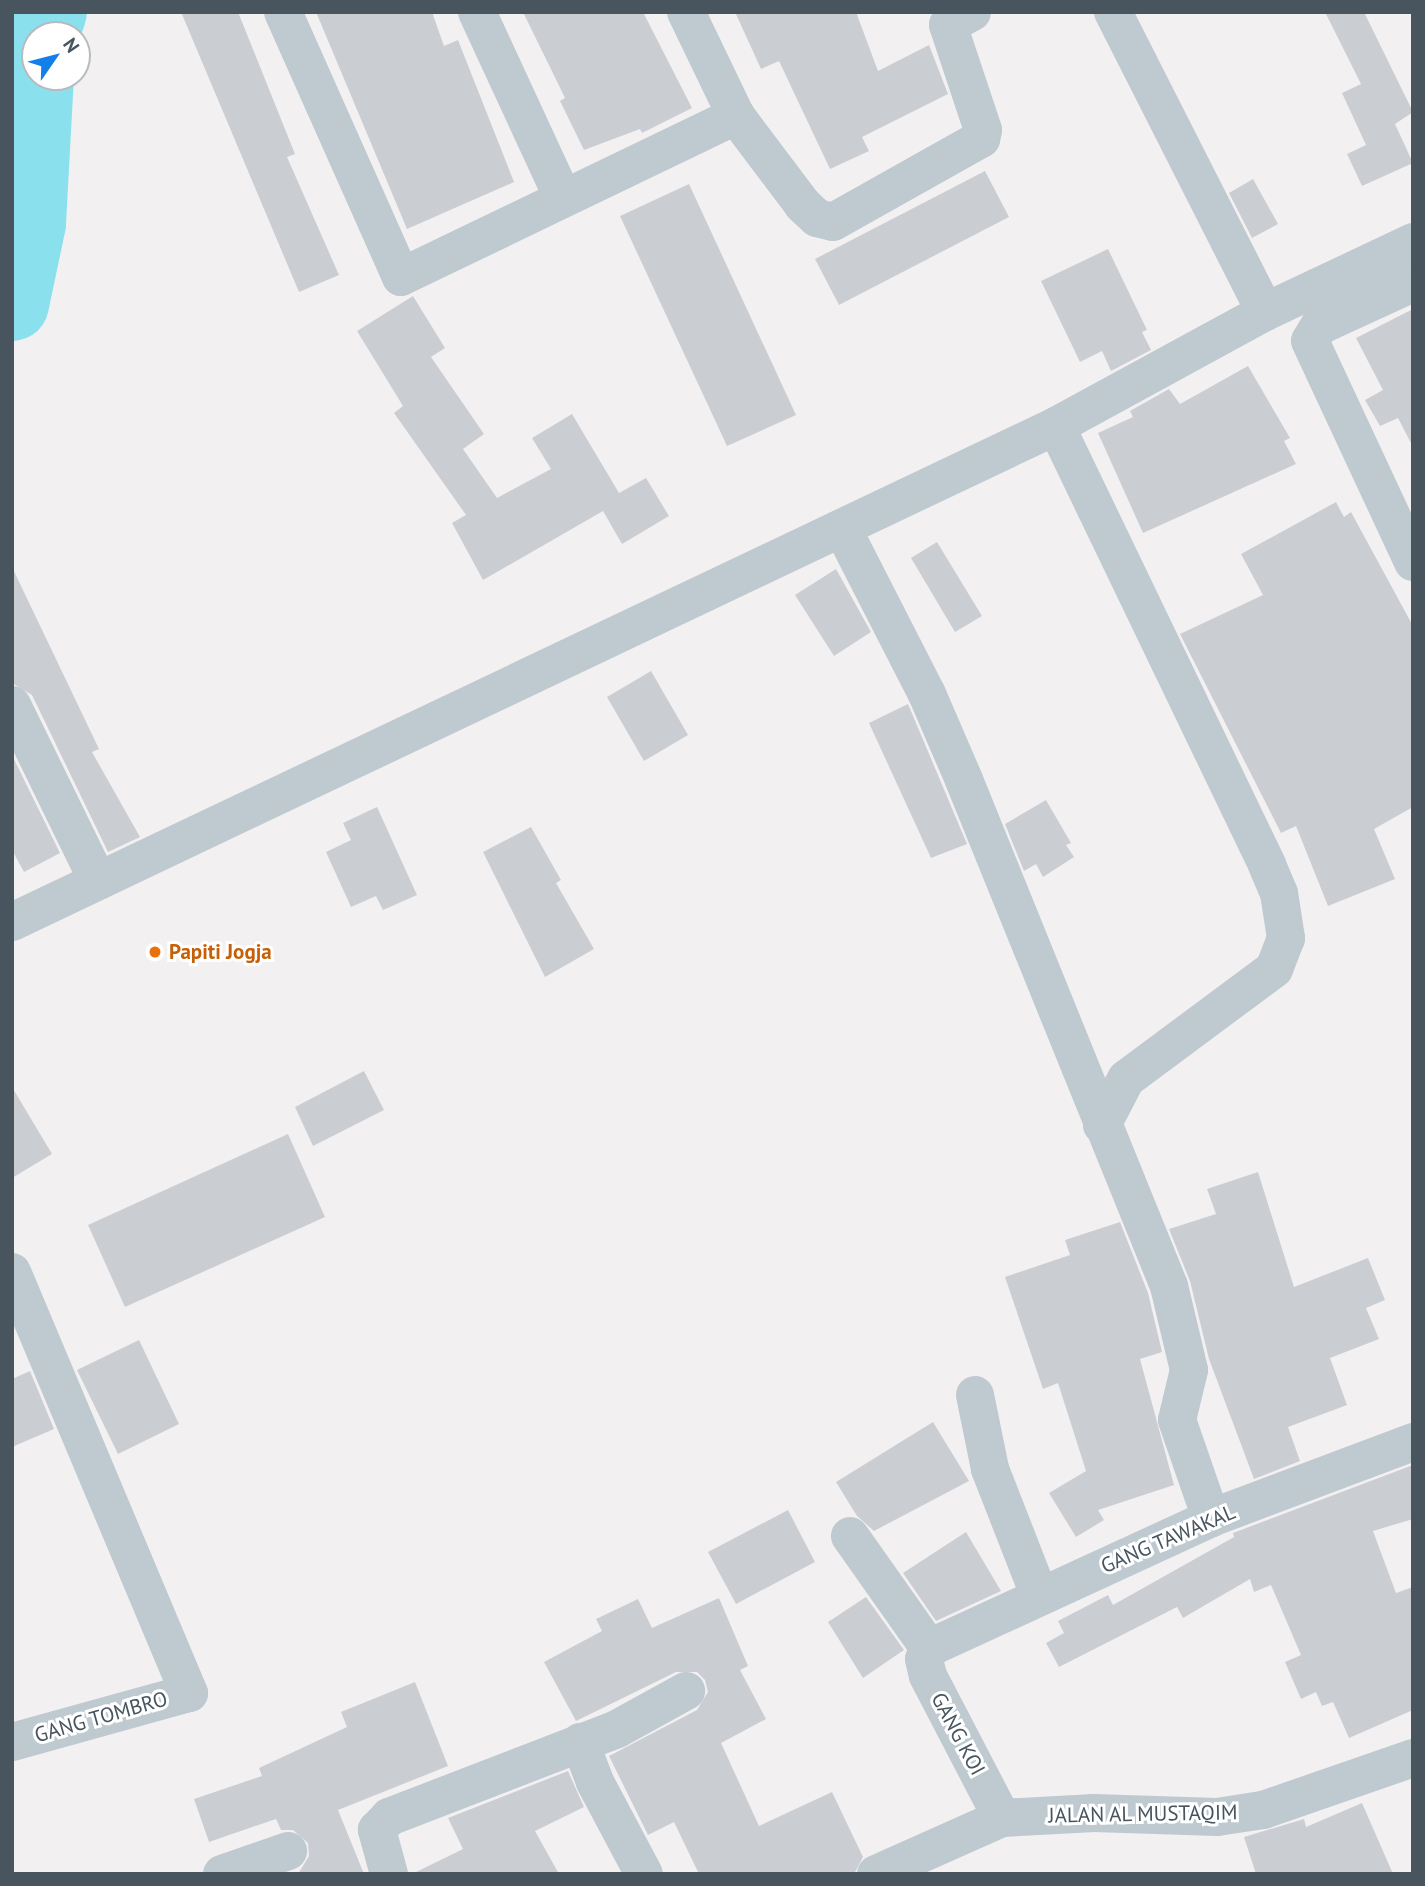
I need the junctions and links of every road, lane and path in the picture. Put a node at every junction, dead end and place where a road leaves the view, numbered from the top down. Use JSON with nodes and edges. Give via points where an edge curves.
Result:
{"nodes":[{"id":1,"x":283,"y":12,"type":"edge"},
{"id":2,"x":477,"y":12,"type":"edge"},
{"id":3,"x":685,"y":12,"type":"edge"},
{"id":4,"x":1113,"y":12,"type":"edge"},
{"id":5,"x":954,"y":17,"type":"edge"},
{"id":6,"x":736,"y":116,"type":"junction"},
{"id":7,"x":562,"y":196,"type":"junction"},
{"id":8,"x":1413,"y":242,"type":"edge"},
{"id":9,"x":1413,"y":283,"type":"edge"},
{"id":10,"x":1265,"y":312,"type":"junction"},
{"id":11,"x":1056,"y":426,"type":"junction"},
{"id":12,"x":842,"y":528,"type":"junction"},
{"id":13,"x":1413,"y":562,"type":"edge"},
{"id":14,"x":12,"y":705,"type":"edge"},
{"id":15,"x":98,"y":881,"type":"junction"},
{"id":16,"x":17,"y":908,"type":"edge"},
{"id":17,"x":1102,"y":1125,"type":"junction"},
{"id":18,"x":12,"y":1272,"type":"edge"},
{"id":19,"x":975,"y":1395,"type":"dead end"},
{"id":20,"x":1413,"y":1442,"type":"edge"},
{"id":21,"x":1212,"y":1518,"type":"junction"},
{"id":22,"x":850,"y":1536,"type":"dead end"},
{"id":23,"x":1040,"y":1595,"type":"junction"},
{"id":24,"x":929,"y":1648,"type":"junction"},
{"id":25,"x":686,"y":1691,"type":"dead end"},
{"id":26,"x":12,"y":1742,"type":"edge"},
{"id":27,"x":580,"y":1742,"type":"junction"},
{"id":28,"x":1413,"y":1758,"type":"edge"},
{"id":29,"x":1002,"y":1818,"type":"junction"},
{"id":30,"x":288,"y":1851,"type":"dead end"},
{"id":31,"x":222,"y":1874,"type":"edge"},
{"id":32,"x":389,"y":1874,"type":"edge"},
{"id":33,"x":644,"y":1874,"type":"edge"},
{"id":34,"x":876,"y":1874,"type":"edge"}],
"edges":[{"from":1,"to":7,"type":"street","via":[[401,276]]},
{"from":2,"to":7,"type":"street"},
{"from":3,"to":6,"type":"street"},
{"from":4,"to":10,"type":"street"},
{"from":5,"to":6,"type":"street","via":[[981,139],[833,222],[817,218],[803,205]]},
{"from":6,"to":7,"type":"street"},
{"from":8,"to":10,"type":"street"},
{"from":9,"to":13,"type":"street","via":[[1318,326],[1310,341]]},
{"from":10,"to":11,"type":"street"},
{"from":11,"to":12,"type":"street"},
{"from":11,"to":17,"type":"street","via":[[1267,865],[1279,893],[1286,938],[1274,969],[1126,1079]]},
{"from":12,"to":15,"type":"street"},
{"from":12,"to":17,"type":"street","via":[[927,694]]},
{"from":14,"to":15,"type":"street"},
{"from":15,"to":16,"type":"street"},
{"from":17,"to":21,"type":"street","via":[[1169,1286],[1188,1370],[1177,1420]]},
{"from":18,"to":26,"type":"street","name":"GANG TOMBRO","via":[[189,1693]]},
{"from":19,"to":23,"type":"street","via":[[990,1469]]},
{"from":20,"to":21,"type":"street","name":"GANG TAWAKAL"},
{"from":21,"to":23,"type":"street","name":"GANG TAWAKAL"},
{"from":22,"to":24,"type":"street"},
{"from":23,"to":24,"type":"street","name":"GANG TAWAKAL"},
{"from":24,"to":29,"type":"street","name":"GANG KOI","via":[[924,1659],[928,1676]]},
{"from":25,"to":27,"type":"street","via":[[617,1729]]},
{"from":27,"to":32,"type":"street","via":[[389,1817],[377,1830]]},
{"from":27,"to":33,"type":"street","via":[[595,1782]]},
{"from":28,"to":29,"type":"street","name":"JALAN AL MUSTAQIM","via":[[1263,1810],[1217,1817],[1094,1813]]},
{"from":29,"to":34,"type":"street","name":"JALAN AL MUSTAQIM"},
{"from":30,"to":31,"type":"street"}]}
